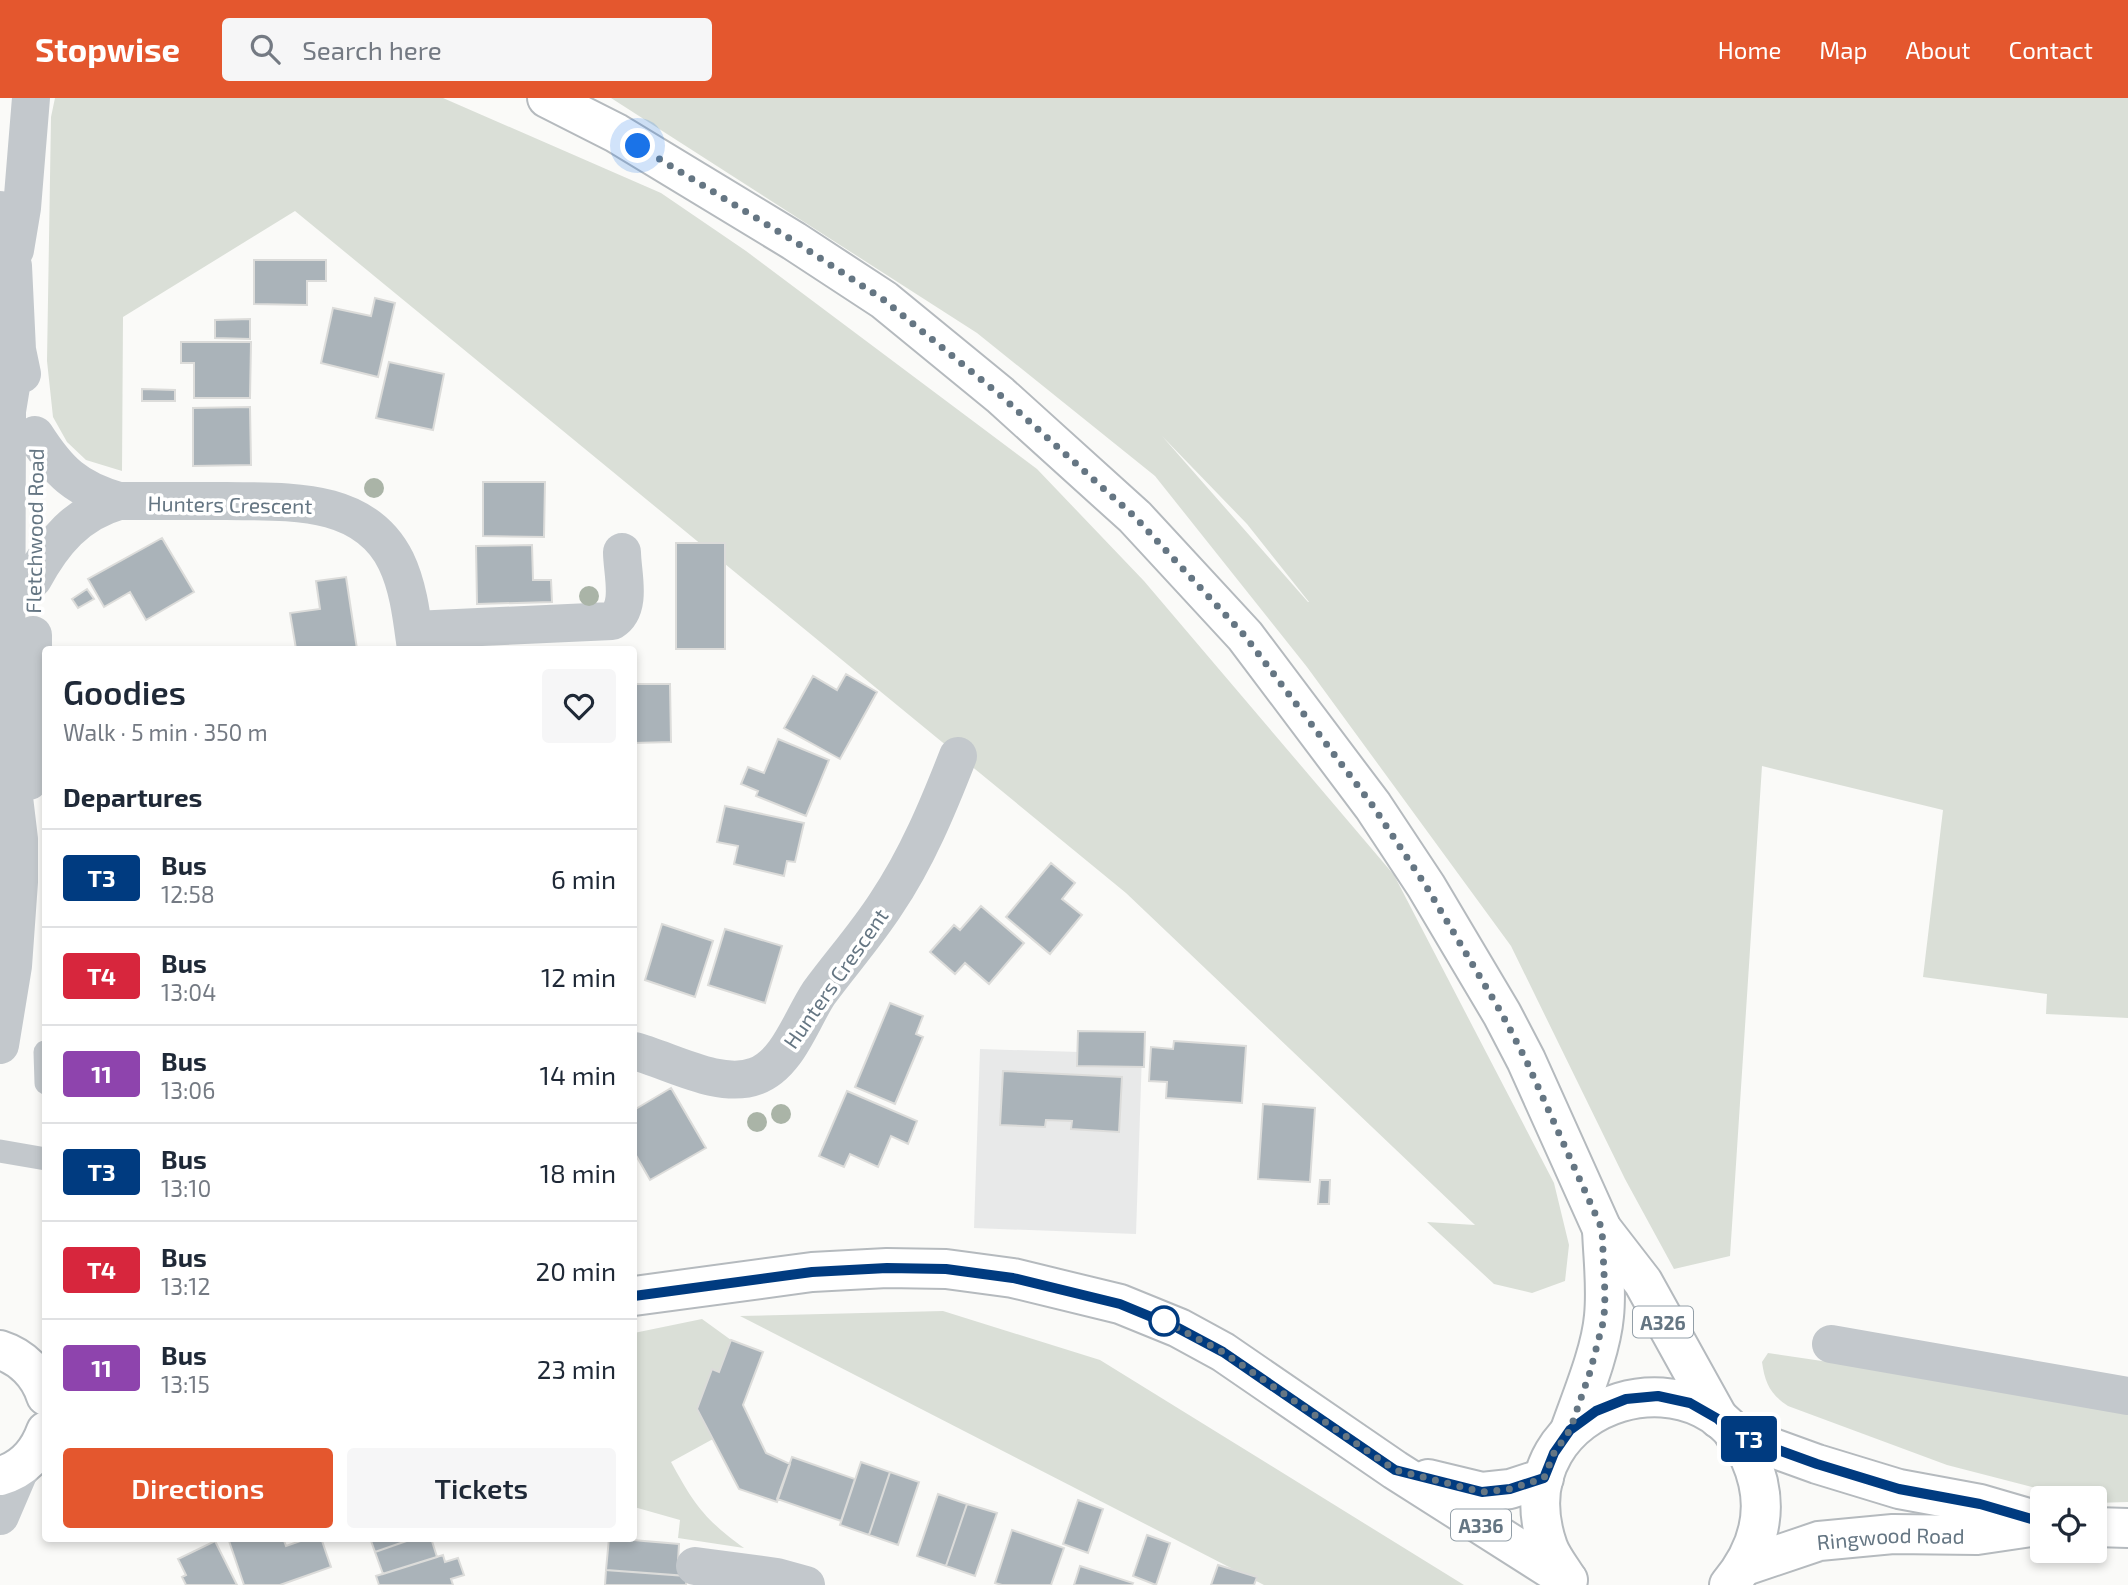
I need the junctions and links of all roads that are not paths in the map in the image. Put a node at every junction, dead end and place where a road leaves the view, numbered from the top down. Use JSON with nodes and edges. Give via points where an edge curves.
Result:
{"nodes":[{"id":1,"x":31,"y":98,"type":"edge"},
{"id":2,"x":547,"y":98,"type":"edge"},
{"id":3,"x":0,"y":211,"type":"edge"},
{"id":4,"x":13,"y":266,"type":"junction"},
{"id":5,"x":17,"y":350,"type":"junction"},
{"id":6,"x":35,"y":435,"type":"junction"},
{"id":7,"x":119,"y":501,"type":"junction"},
{"id":8,"x":622,"y":552,"type":"dead end"},
{"id":9,"x":13,"y":593,"type":"edge"},
{"id":10,"x":415,"y":640,"type":"edge"},
{"id":11,"x":3,"y":727,"type":"edge"},
{"id":12,"x":958,"y":756,"type":"dead end"},
{"id":13,"x":19,"y":839,"type":"junction"},
{"id":14,"x":0,"y":1045,"type":"edge"},
{"id":15,"x":637,"y":1052,"type":"edge"},
{"id":16,"x":0,"y":1151,"type":"edge"},
{"id":17,"x":42,"y":1158,"type":"edge"},
{"id":18,"x":1602,"y":1229,"type":"junction"},
{"id":19,"x":637,"y":1296,"type":"edge"},
{"id":20,"x":1832,"y":1345,"type":"dead end"},
{"id":21,"x":2128,"y":1396,"type":"edge"},
{"id":22,"x":1726,"y":1426,"type":"junction"},
{"id":23,"x":1570,"y":1430,"type":"junction"},
{"id":24,"x":31,"y":1450,"type":"edge"},
{"id":25,"x":1395,"y":1470,"type":"junction"},
{"id":26,"x":1544,"y":1478,"type":"junction"},
{"id":27,"x":0,"y":1516,"type":"edge"},
{"id":28,"x":2030,"y":1520,"type":"edge"},
{"id":29,"x":2030,"y":1526,"type":"edge"},
{"id":30,"x":2107,"y":1527,"type":"edge"},
{"id":31,"x":2128,"y":1528,"type":"edge"},
{"id":32,"x":695,"y":1566,"type":"dead end"},
{"id":33,"x":1737,"y":1576,"type":"edge"},
{"id":34,"x":1571,"y":1582,"type":"edge"},
{"id":35,"x":806,"y":1585,"type":"edge"}],
"edges":[{"from":1,"to":4,"type":"street","name":"Fletchwood Road"},
{"from":2,"to":18,"type":"main road","number":"A326","via":[[616,133],[884,300],[1000,395],[1144,527],[1245,636],[1373,806],[1418,874],[1502,1014]]},
{"from":3,"to":4,"type":"street","name":"Fletchwood Road"},
{"from":4,"to":5,"type":"street","name":"Fletchwood Road"},
{"from":5,"to":6,"type":"street","name":"Fletchwood Road"},
{"from":5,"to":9,"type":"street","name":"Fletchwood Road","via":[[7,411]]},
{"from":6,"to":7,"type":"street","name":"Hunters Crescent","via":[[67,477]]},
{"from":6,"to":9,"type":"street","name":"Fletchwood Road"},
{"from":7,"to":9,"type":"street","name":"Hunters Crescent","via":[[84,515],[69,528]]},
{"from":7,"to":10,"type":"street","name":"Hunters Crescent","via":[[283,501],[340,511],[378,536],[396,562]]},
{"from":8,"to":10,"type":"street","via":[[624,607],[612,621]]},
{"from":9,"to":11,"type":"street","name":"Fletchwood Road"},
{"from":9,"to":13,"type":"street","name":"Fletchwood Road","via":[[33,748]]},
{"from":11,"to":13,"type":"street","name":"Fletchwood Road"},
{"from":12,"to":15,"type":"street","name":"Hunters Crescent","via":[[905,874],[820,992],[778,1060],[757,1076],[734,1081]]},
{"from":13,"to":14,"type":"street","name":"Fletchwood Road","via":[[17,917]]},
{"from":16,"to":17,"type":"lane"},
{"from":18,"to":22,"type":"main road","number":"A326","via":[[1643,1282]]},
{"from":18,"to":23,"type":"main road","number":"A326","via":[[1604,1319]]},
{"from":19,"to":25,"type":"main road","number":"A336","via":[[812,1272],[887,1268],[979,1272],[1059,1288],[1147,1313],[1223,1352]]},
{"from":20,"to":21,"type":"street"},
{"from":22,"to":23,"type":"main road","name":"Ringwood Road","via":[[1690,1403],[1658,1396],[1626,1399],[1596,1411]]},
{"from":22,"to":28,"type":"main road","name":"Ringwood Road","via":[[1817,1464]]},
{"from":22,"to":33,"type":"main road","via":[[1754,1464],[1762,1499],[1759,1534]]},
{"from":23,"to":26,"type":"main road"},
{"from":24,"to":27,"type":"street"},
{"from":25,"to":26,"type":"main road","number":"A336","via":[[1482,1492]]},
{"from":25,"to":34,"type":"main road","number":"A336"},
{"from":26,"to":34,"type":"main road","via":[[1543,1526],[1549,1549]]},
{"from":29,"to":33,"type":"main road","name":"Ringwood Road","via":[[1977,1535],[1893,1534],[1819,1541]]},
{"from":30,"to":31,"type":"main road"},
{"from":32,"to":35,"type":"street"}]}
